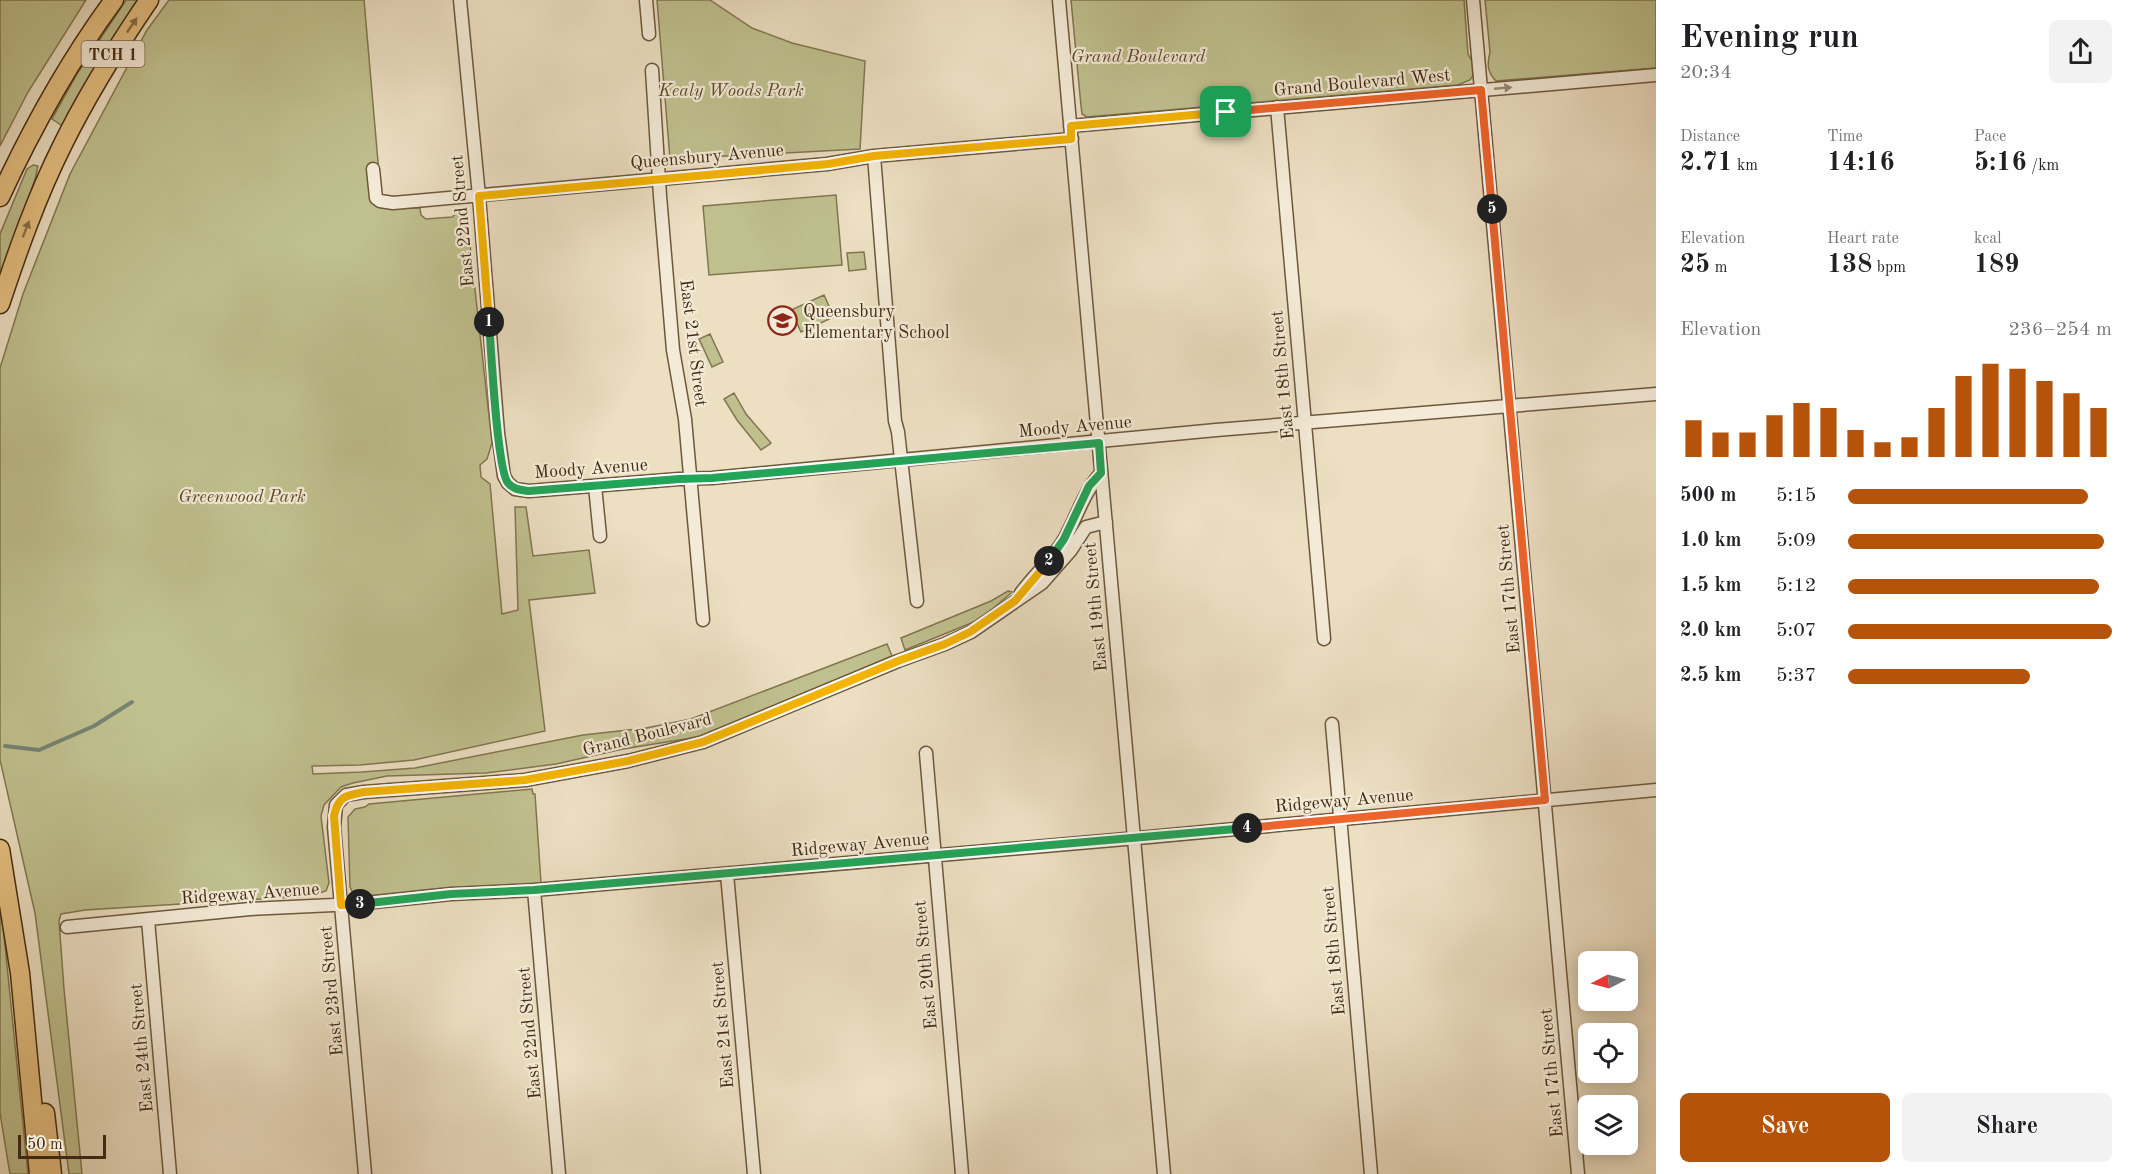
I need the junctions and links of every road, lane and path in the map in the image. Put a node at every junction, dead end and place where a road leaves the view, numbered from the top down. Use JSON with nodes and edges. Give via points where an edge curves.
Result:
{"nodes":[{"id":1,"x":104,"y":0,"type":"edge"},
{"id":2,"x":114,"y":0,"type":"edge"},
{"id":3,"x":149,"y":0,"type":"edge"},
{"id":4,"x":460,"y":0,"type":"edge"},
{"id":5,"x":645,"y":0,"type":"edge"},
{"id":6,"x":1059,"y":0,"type":"edge"},
{"id":7,"x":1473,"y":0,"type":"edge"},
{"id":8,"x":649,"y":34,"type":"dead end"},
{"id":9,"x":652,"y":70,"type":"dead end"},
{"id":10,"x":1656,"y":75,"type":"edge"},
{"id":11,"x":1481,"y":90,"type":"junction"},
{"id":12,"x":51,"y":96,"type":"junction"},
{"id":13,"x":1277,"y":107,"type":"junction"},
{"id":14,"x":1071,"y":126,"type":"junction"},
{"id":15,"x":1071,"y":139,"type":"junction"},
{"id":16,"x":874,"y":156,"type":"junction"},
{"id":17,"x":373,"y":169,"type":"dead end"},
{"id":18,"x":659,"y":179,"type":"junction"},
{"id":19,"x":479,"y":196,"type":"junction"},
{"id":20,"x":0,"y":197,"type":"edge"},
{"id":21,"x":0,"y":304,"type":"edge"},
{"id":22,"x":1656,"y":394,"type":"edge"},
{"id":23,"x":1509,"y":406,"type":"junction"},
{"id":24,"x":1304,"y":423,"type":"junction"},
{"id":25,"x":1099,"y":443,"type":"junction"},
{"id":26,"x":901,"y":461,"type":"junction"},
{"id":27,"x":1101,"y":473,"type":"junction"},
{"id":28,"x":504,"y":476,"type":"joint"},
{"id":29,"x":691,"y":479,"type":"junction"},
{"id":30,"x":595,"y":486,"type":"junction"},
{"id":31,"x":1106,"y":522,"type":"junction"},
{"id":32,"x":600,"y":536,"type":"dead end"},
{"id":33,"x":917,"y":601,"type":"dead end"},
{"id":34,"x":1015,"y":601,"type":"junction"},
{"id":35,"x":703,"y":620,"type":"dead end"},
{"id":36,"x":1324,"y":639,"type":"dead end"},
{"id":37,"x":1332,"y":724,"type":"dead end"},
{"id":38,"x":926,"y":753,"type":"dead end"},
{"id":39,"x":1656,"y":790,"type":"edge"},
{"id":40,"x":1545,"y":800,"type":"junction"},
{"id":41,"x":336,"y":805,"type":"joint"},
{"id":42,"x":1340,"y":819,"type":"junction"},
{"id":43,"x":1133,"y":838,"type":"junction"},
{"id":44,"x":0,"y":849,"type":"edge"},
{"id":45,"x":934,"y":855,"type":"junction"},
{"id":46,"x":727,"y":874,"type":"junction"},
{"id":47,"x":534,"y":890,"type":"junction"},
{"id":48,"x":341,"y":905,"type":"junction"},
{"id":49,"x":148,"y":920,"type":"junction"},
{"id":50,"x":14,"y":926,"type":"junction"},
{"id":51,"x":67,"y":927,"type":"dead end"},
{"id":52,"x":39,"y":1174,"type":"edge"},
{"id":53,"x":52,"y":1174,"type":"edge"},
{"id":54,"x":170,"y":1174,"type":"edge"},
{"id":55,"x":365,"y":1174,"type":"edge"},
{"id":56,"x":559,"y":1174,"type":"edge"},
{"id":57,"x":754,"y":1174,"type":"edge"},
{"id":58,"x":962,"y":1174,"type":"edge"},
{"id":59,"x":1164,"y":1174,"type":"edge"},
{"id":60,"x":1371,"y":1174,"type":"edge"},
{"id":61,"x":1578,"y":1174,"type":"edge"}],
"edges":[{"from":1,"to":12,"type":"highway"},
{"from":2,"to":12,"type":"highway","number":"TCH 1"},
{"from":21,"to":3,"type":"highway","number":"TCH 1","one_way":true,"via":[[61,147],[102,72]]},
{"from":4,"to":19,"type":"street","name":"East 22nd Street"},
{"from":5,"to":8,"type":"street"},
{"from":6,"to":14,"type":"street","name":"East 19th Street"},
{"from":7,"to":11,"type":"street","name":"East 17th Street"},
{"from":9,"to":18,"type":"street","name":"East 21st Street"},
{"from":11,"to":10,"type":"street","name":"Grand Boulevard West","one_way":true},
{"from":11,"to":13,"type":"street","name":"Grand Boulevard West"},
{"from":11,"to":23,"type":"street","name":"East 17th Street"},
{"from":12,"to":20,"type":"highway","number":"TCH 1"},
{"from":13,"to":14,"type":"street","name":"Grand Boulevard West"},
{"from":13,"to":24,"type":"street","name":"East 18th Street"},
{"from":14,"to":15,"type":"street","name":"East 19th Street"},
{"from":15,"to":16,"type":"street","name":"Queensbury Avenue"},
{"from":15,"to":25,"type":"street","name":"East 19th Street"},
{"from":16,"to":18,"type":"street","name":"Queensbury Avenue","via":[[828,164]]},
{"from":16,"to":26,"type":"street"},
{"from":17,"to":19,"type":"street","name":"Queensbury Avenue","via":[[375,193],[380,201]]},
{"from":18,"to":19,"type":"street","name":"Queensbury Avenue"},
{"from":18,"to":29,"type":"street","name":"East 21st Street","via":[[674,350]]},
{"from":19,"to":28,"type":"street","name":"East 22nd Street"},
{"from":22,"to":23,"type":"street","name":"Moody Avenue"},
{"from":23,"to":24,"type":"street","name":"Moody Avenue"},
{"from":23,"to":40,"type":"street","name":"East 17th Street"},
{"from":24,"to":25,"type":"street","name":"Moody Avenue"},
{"from":24,"to":36,"type":"street","name":"East 18th Street"},
{"from":25,"to":26,"type":"street","name":"Moody Avenue"},
{"from":25,"to":27,"type":"street","name":"East 19th Street"},
{"from":26,"to":29,"type":"street","name":"Moody Avenue"},
{"from":26,"to":33,"type":"street"},
{"from":27,"to":31,"type":"street","name":"East 19th Street"},
{"from":27,"to":34,"type":"street","name":"Grand Boulevard","via":[[1089,486],[1064,539]]},
{"from":28,"to":30,"type":"street","name":"Moody Avenue","via":[[515,489],[529,491]]},
{"from":29,"to":30,"type":"street","name":"Moody Avenue"},
{"from":29,"to":35,"type":"street","name":"East 21st Street"},
{"from":30,"to":32,"type":"street"},
{"from":31,"to":34,"type":"street","name":"Grand Boulevard","via":[[1086,527],[1048,577]]},
{"from":31,"to":43,"type":"street","name":"East 19th Street"},
{"from":34,"to":41,"type":"street","name":"Grand Boulevard","via":[[945,644],[703,742],[525,780],[346,795]]},
{"from":37,"to":42,"type":"street","name":"East 18th Street"},
{"from":38,"to":45,"type":"street","name":"East 20th Street"},
{"from":39,"to":40,"type":"street","name":"Ridgeway Avenue"},
{"from":40,"to":42,"type":"street","name":"Ridgeway Avenue"},
{"from":40,"to":61,"type":"street","name":"East 17th Street"},
{"from":41,"to":48,"type":"street","name":"East 23rd Street","via":[[334,827]]},
{"from":42,"to":43,"type":"street","name":"Ridgeway Avenue"},
{"from":42,"to":60,"type":"street","name":"East 18th Street"},
{"from":43,"to":45,"type":"street","name":"Ridgeway Avenue"},
{"from":43,"to":59,"type":"street","name":"East 19th Street"},
{"from":44,"to":50,"type":"highway"},
{"from":45,"to":46,"type":"street","name":"Ridgeway Avenue"},
{"from":45,"to":58,"type":"street","name":"East 20th Street"},
{"from":46,"to":47,"type":"street","name":"Ridgeway Avenue"},
{"from":46,"to":57,"type":"street","name":"East 21st Street"},
{"from":47,"to":48,"type":"street","name":"Ridgeway Avenue"},
{"from":47,"to":56,"type":"street","name":"East 22nd Street"},
{"from":48,"to":49,"type":"street","name":"Ridgeway Avenue","via":[[250,909]]},
{"from":48,"to":55,"type":"street","name":"East 23rd Street"},
{"from":49,"to":51,"type":"street","name":"Ridgeway Avenue"},
{"from":49,"to":54,"type":"street","name":"East 24th Street"},
{"from":50,"to":52,"type":"highway"},
{"from":50,"to":53,"type":"highway","via":[[37,1038]]}]}
